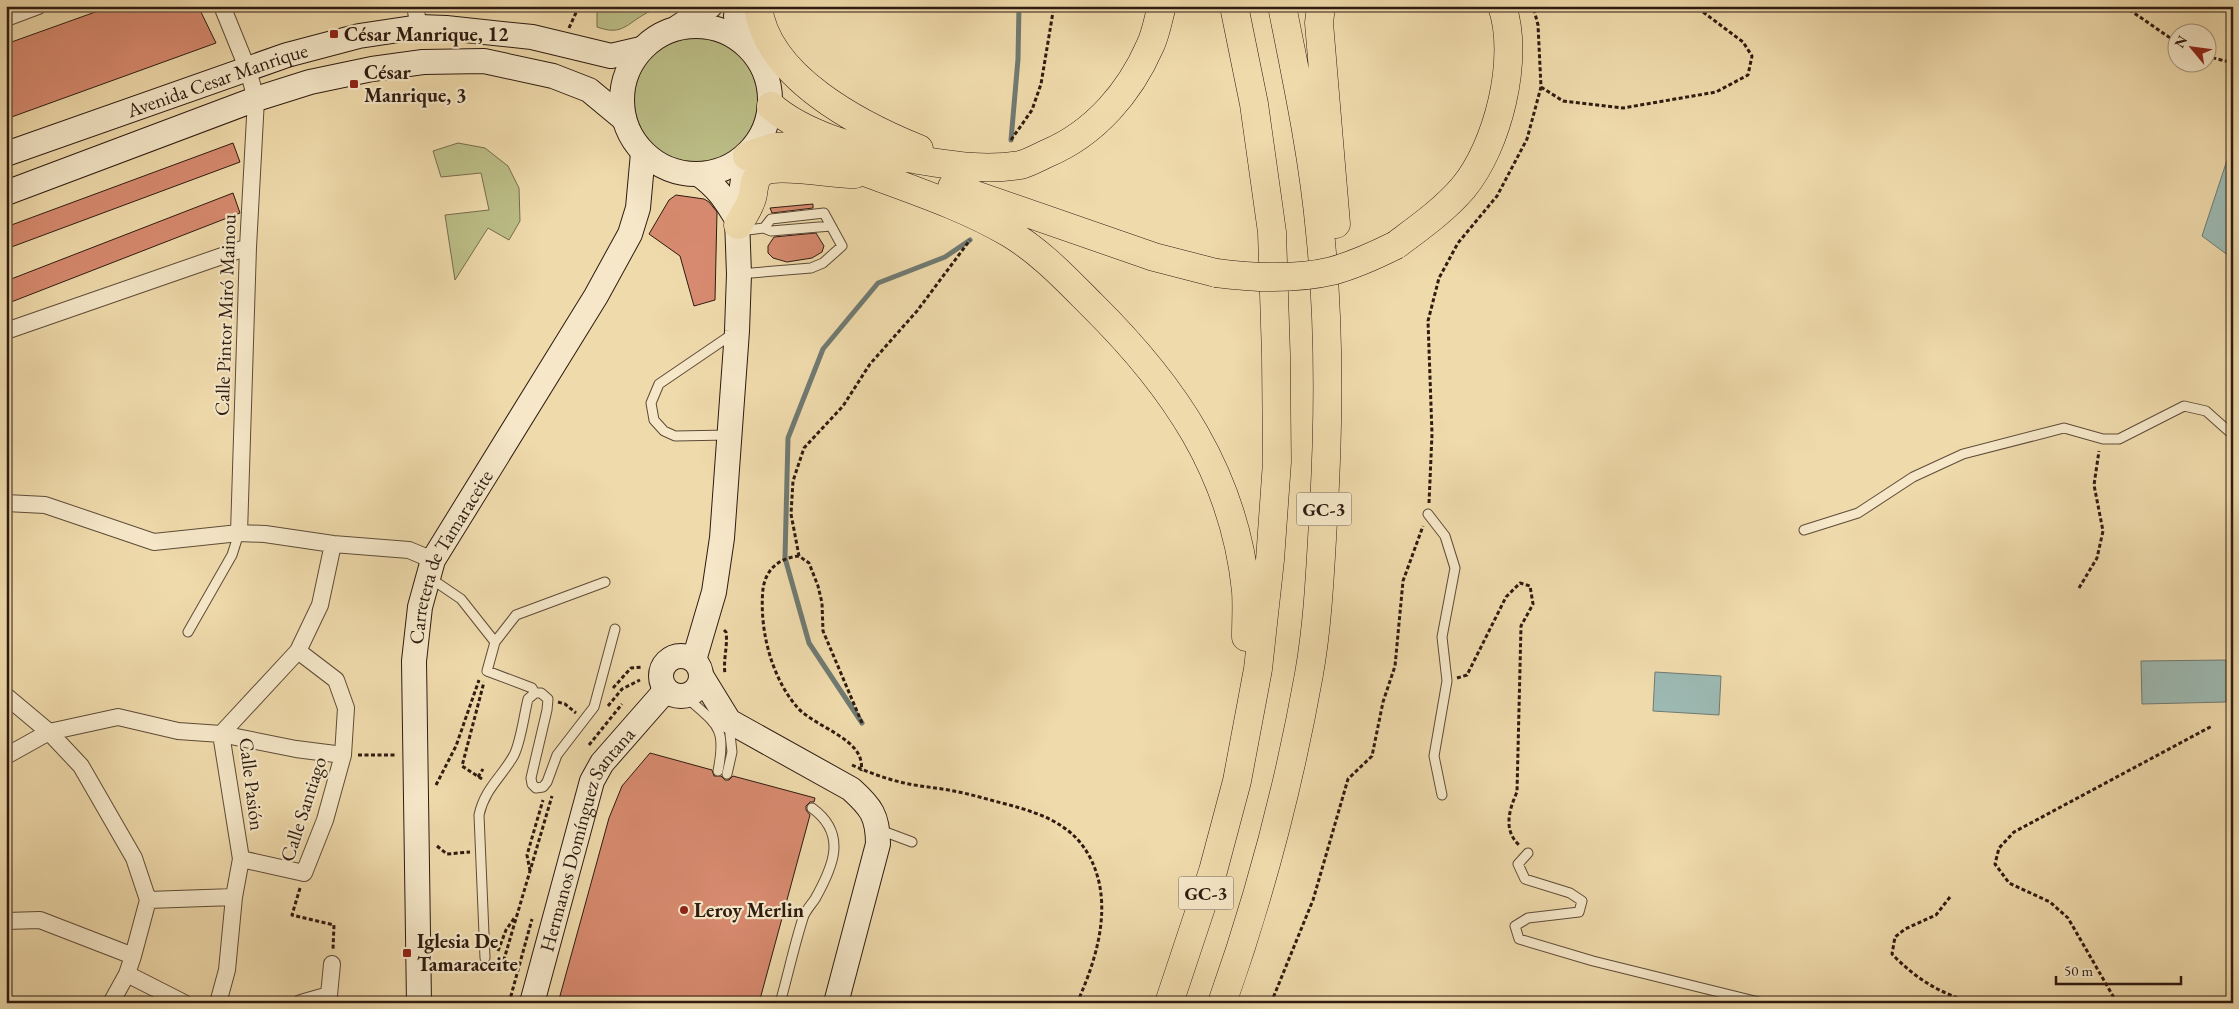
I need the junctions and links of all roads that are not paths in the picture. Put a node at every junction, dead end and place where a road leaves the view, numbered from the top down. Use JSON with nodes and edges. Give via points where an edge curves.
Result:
{"nodes":[{"id":1,"x":38,"y":6,"type":"edge"},
{"id":2,"x":222,"y":6,"type":"edge"},
{"id":3,"x":710,"y":6,"type":"edge"},
{"id":4,"x":737,"y":6,"type":"edge"},
{"id":5,"x":758,"y":6,"type":"edge"},
{"id":6,"x":1162,"y":6,"type":"edge"},
{"id":7,"x":1234,"y":6,"type":"edge"},
{"id":8,"x":1282,"y":6,"type":"edge"},
{"id":9,"x":1321,"y":6,"type":"edge"},
{"id":10,"x":1502,"y":8,"type":"edge"},
{"id":11,"x":417,"y":17,"type":"edge"},
{"id":12,"x":6,"y":18,"type":"edge"},
{"id":13,"x":678,"y":27,"type":"junction"},
{"id":14,"x":742,"y":41,"type":"junction"},
{"id":15,"x":641,"y":49,"type":"junction"},
{"id":16,"x":248,"y":70,"type":"junction"},
{"id":17,"x":256,"y":99,"type":"junction"},
{"id":18,"x":771,"y":106,"type":"junction"},
{"id":19,"x":624,"y":119,"type":"junction"},
{"id":20,"x":6,"y":154,"type":"edge"},
{"id":21,"x":644,"y":154,"type":"junction"},
{"id":22,"x":746,"y":157,"type":"junction"},
{"id":23,"x":880,"y":165,"type":"junction"},
{"id":24,"x":969,"y":168,"type":"junction"},
{"id":25,"x":700,"y":175,"type":"junction"},
{"id":26,"x":6,"y":193,"type":"edge"},
{"id":27,"x":744,"y":226,"type":"junction"},
{"id":28,"x":830,"y":226,"type":"junction"},
{"id":29,"x":248,"y":247,"type":"junction"},
{"id":30,"x":739,"y":274,"type":"junction"},
{"id":31,"x":737,"y":331,"type":"junction"},
{"id":32,"x":6,"y":332,"type":"edge"},
{"id":33,"x":2233,"y":434,"type":"edge"},
{"id":34,"x":730,"y":435,"type":"junction"},
{"id":35,"x":6,"y":503,"type":"edge"},
{"id":36,"x":1428,"y":514,"type":"road end"},
{"id":37,"x":1804,"y":530,"type":"dead end"},
{"id":38,"x":239,"y":533,"type":"junction"},
{"id":39,"x":333,"y":544,"type":"junction"},
{"id":40,"x":430,"y":568,"type":"junction"},
{"id":41,"x":605,"y":582,"type":"dead end"},
{"id":42,"x":1319,"y":596,"type":"junction"},
{"id":43,"x":615,"y":629,"type":"dead end"},
{"id":44,"x":188,"y":632,"type":"dead end"},
{"id":45,"x":495,"y":642,"type":"junction"},
{"id":46,"x":298,"y":651,"type":"junction"},
{"id":47,"x":698,"y":668,"type":"junction"},
{"id":48,"x":535,"y":693,"type":"junction"},
{"id":49,"x":676,"y":693,"type":"junction"},
{"id":50,"x":6,"y":696,"type":"edge"},
{"id":51,"x":729,"y":721,"type":"junction"},
{"id":52,"x":49,"y":732,"type":"junction"},
{"id":53,"x":221,"y":734,"type":"junction"},
{"id":54,"x":343,"y":755,"type":"junction"},
{"id":55,"x":6,"y":756,"type":"edge"},
{"id":56,"x":718,"y":771,"type":"dead end"},
{"id":57,"x":728,"y":774,"type":"dead end"},
{"id":58,"x":1237,"y":781,"type":"junction"},
{"id":59,"x":1442,"y":795,"type":"dead end"},
{"id":60,"x":812,"y":808,"type":"dead end"},
{"id":61,"x":878,"y":829,"type":"junction"},
{"id":62,"x":912,"y":842,"type":"dead end"},
{"id":63,"x":1528,"y":853,"type":"road end"},
{"id":64,"x":241,"y":859,"type":"junction"},
{"id":65,"x":234,"y":898,"type":"junction"},
{"id":66,"x":148,"y":900,"type":"junction"},
{"id":67,"x":6,"y":922,"type":"edge"},
{"id":68,"x":133,"y":956,"type":"junction"},
{"id":69,"x":485,"y":958,"type":"dead end"},
{"id":70,"x":332,"y":964,"type":"road end"},
{"id":71,"x":127,"y":974,"type":"junction"},
{"id":72,"x":111,"y":1003,"type":"edge"},
{"id":73,"x":184,"y":1003,"type":"edge"},
{"id":74,"x":218,"y":1003,"type":"edge"},
{"id":75,"x":301,"y":1003,"type":"edge"},
{"id":76,"x":419,"y":1003,"type":"edge"},
{"id":77,"x":532,"y":1003,"type":"edge"},
{"id":78,"x":780,"y":1003,"type":"edge"},
{"id":79,"x":836,"y":1003,"type":"edge"},
{"id":80,"x":1169,"y":1003,"type":"edge"},
{"id":81,"x":1222,"y":1003,"type":"edge"},
{"id":82,"x":1763,"y":1003,"type":"edge"}],
"edges":[{"from":1,"to":12,"type":"street"},
{"from":2,"to":16,"type":"street"},
{"from":3,"to":13,"type":"main road"},
{"from":4,"to":14,"type":"main road"},
{"from":5,"to":24,"type":"highway","via":[[767,37],[784,61],[829,104],[892,138]]},
{"from":6,"to":24,"type":"highway","via":[[1151,45],[1130,85],[1098,121],[1067,145],[1021,165]]},
{"from":7,"to":58,"type":"highway","number":"GC-3","via":[[1254,104],[1272,232],[1277,452],[1258,669]]},
{"from":8,"to":42,"type":"highway","number":"GC-3","via":[[1298,87],[1321,241],[1328,351],[1328,444]]},
{"from":9,"to":42,"type":"highway","via":[[1319,23],[1336,221],[1344,447]]},
{"from":10,"to":23,"type":"highway","bridge":true,"via":[[1509,40],[1504,95],[1490,143],[1464,186],[1433,218],[1396,245],[1332,271],[1254,278],[1216,273],[1154,257]]},
{"from":11,"to":15,"type":"main road","name":"Avenida Cesar Manrique","via":[[532,37],[611,56]]},
{"from":11,"to":16,"type":"main road","name":"Avenida Cesar Manrique","via":[[308,48]]},
{"from":13,"to":14,"type":"main road","via":[[710,27]]},
{"from":13,"to":15,"type":"main road","via":[[654,38]]},
{"from":14,"to":18,"type":"main road","via":[[762,64],[770,85]]},
{"from":15,"to":19,"type":"main road","via":[[630,66],[624,86],[621,102]]},
{"from":16,"to":17,"type":"street","name":"Calle Pintor Miró Mainou"},
{"from":16,"to":20,"type":"main road","name":"Avenida Cesar Manrique"},
{"from":17,"to":19,"type":"main road","name":"Avenida Cesar Manrique","via":[[310,82],[372,69],[423,62],[484,61],[575,83],[589,90]]},
{"from":17,"to":26,"type":"main road","name":"Avenida Cesar Manrique"},
{"from":17,"to":29,"type":"street","name":"Calle Pintor Miró Mainou"},
{"from":18,"to":22,"type":"main road","via":[[758,139]]},
{"from":18,"to":23,"type":"highway","via":[[788,120]]},
{"from":19,"to":21,"type":"main road","via":[[632,139]]},
{"from":21,"to":25,"type":"main road","via":[[672,171]]},
{"from":21,"to":40,"type":"main road","name":"Carretera de Tamaraceite","via":[[638,208],[630,234],[596,296]]},
{"from":22,"to":23,"type":"highway","via":[[774,147],[790,146],[882,169]]},
{"from":22,"to":25,"type":"main road","via":[[713,174]]},
{"from":22,"to":27,"type":"main road"},
{"from":23,"to":24,"type":"highway"},
{"from":23,"to":27,"type":"highway","via":[[843,175],[780,168],[767,170],[754,182]]},
{"from":23,"to":58,"type":"highway","via":[[1011,234],[1050,263],[1104,316],[1191,423],[1211,462],[1229,509],[1246,593],[1246,637],[1234,731]]},
{"from":25,"to":27,"type":"main road","via":[[715,186]]},
{"from":27,"to":28,"type":"lane","via":[[771,231]]},
{"from":27,"to":28,"type":"lane","via":[[771,219],[824,214]]},
{"from":27,"to":30,"type":"main road"},
{"from":28,"to":30,"type":"lane","via":[[842,246],[823,263],[796,270]]},
{"from":29,"to":32,"type":"street"},
{"from":29,"to":38,"type":"street","name":"Calle Pintor Miró Mainou"},
{"from":30,"to":31,"type":"main road"},
{"from":31,"to":34,"type":"main road"},
{"from":31,"to":34,"type":"lane","via":[[659,384],[651,402],[654,420],[664,431],[675,436]]},
{"from":33,"to":37,"type":"lane","via":[[2206,411],[2184,406],[2119,439],[2103,439],[2064,428],[1963,454],[1913,477],[1858,513]]},
{"from":34,"to":47,"type":"main road","via":[[719,567],[705,619]]},
{"from":35,"to":38,"type":"street","via":[[46,505],[154,542]]},
{"from":36,"to":59,"type":"lane","via":[[1445,536],[1455,568],[1442,637],[1447,681],[1434,756]]},
{"from":38,"to":39,"type":"street"},
{"from":38,"to":44,"type":"lane","via":[[232,555]]},
{"from":39,"to":40,"type":"street","via":[[409,550]]},
{"from":39,"to":46,"type":"street","name":"Calle Pasión","via":[[320,605]]},
{"from":40,"to":45,"type":"lane","via":[[461,599]]},
{"from":40,"to":76,"type":"main road","name":"Carretera de Tamaraceite","via":[[420,607],[414,661]]},
{"from":41,"to":45,"type":"lane","via":[[516,614]]},
{"from":42,"to":81,"type":"highway","number":"GC-3","via":[[1309,672],[1283,801],[1246,934]]},
{"from":43,"to":48,"type":"lane","via":[[594,706],[557,755],[543,787],[536,788],[531,778],[548,699],[541,693]]},
{"from":45,"to":48,"type":"lane","via":[[487,671],[532,688]]},
{"from":46,"to":53,"type":"street","name":"Calle Pasión"},
{"from":46,"to":54,"type":"street","name":"Calle Santiago","via":[[336,680],[346,708]]},
{"from":47,"to":49,"type":"main road","via":[[697,689]]},
{"from":47,"to":49,"type":"main road","via":[[681,656],[664,665],[661,678]]},
{"from":47,"to":51,"type":"main road"},
{"from":48,"to":69,"type":"lane","via":[[528,699],[514,755],[491,785],[479,815]]},
{"from":49,"to":56,"type":"lane","via":[[718,726],[722,743]]},
{"from":49,"to":77,"type":"main road","name":"Hermanos Domínguez Santana","via":[[602,763],[592,781]]},
{"from":50,"to":52,"type":"street"},
{"from":51,"to":57,"type":"lane","via":[[732,752]]},
{"from":51,"to":61,"type":"main road","via":[[857,779],[874,813]]},
{"from":52,"to":53,"type":"street","via":[[118,717],[178,731]]},
{"from":52,"to":55,"type":"street"},
{"from":52,"to":66,"type":"street","via":[[82,766],[134,858]]},
{"from":53,"to":54,"type":"street"},
{"from":53,"to":64,"type":"street","name":"Calle Pasión"},
{"from":54,"to":64,"type":"street","name":"Calle Santiago","via":[[325,820],[304,873]]},
{"from":58,"to":80,"type":"highway","number":"GC-3","via":[[1213,871]]},
{"from":60,"to":78,"type":"lane","via":[[824,817],[832,830],[835,851],[826,880],[804,916]]},
{"from":61,"to":62,"type":"lane"},
{"from":61,"to":79,"type":"main road","via":[[873,867]]},
{"from":63,"to":82,"type":"lane","via":[[1518,864],[1525,879],[1570,892],[1582,901],[1579,912],[1528,918],[1515,926],[1519,939],[1593,961]]},
{"from":64,"to":65,"type":"street","name":"Calle Pasión"},
{"from":65,"to":66,"type":"street"},
{"from":65,"to":74,"type":"street","name":"Calle Pasión","via":[[226,970]]},
{"from":66,"to":68,"type":"street"},
{"from":67,"to":68,"type":"street","via":[[40,920]]},
{"from":68,"to":71,"type":"street"},
{"from":70,"to":75,"type":"street","via":[[329,995]]},
{"from":71,"to":72,"type":"street"},
{"from":71,"to":73,"type":"street"}]}
